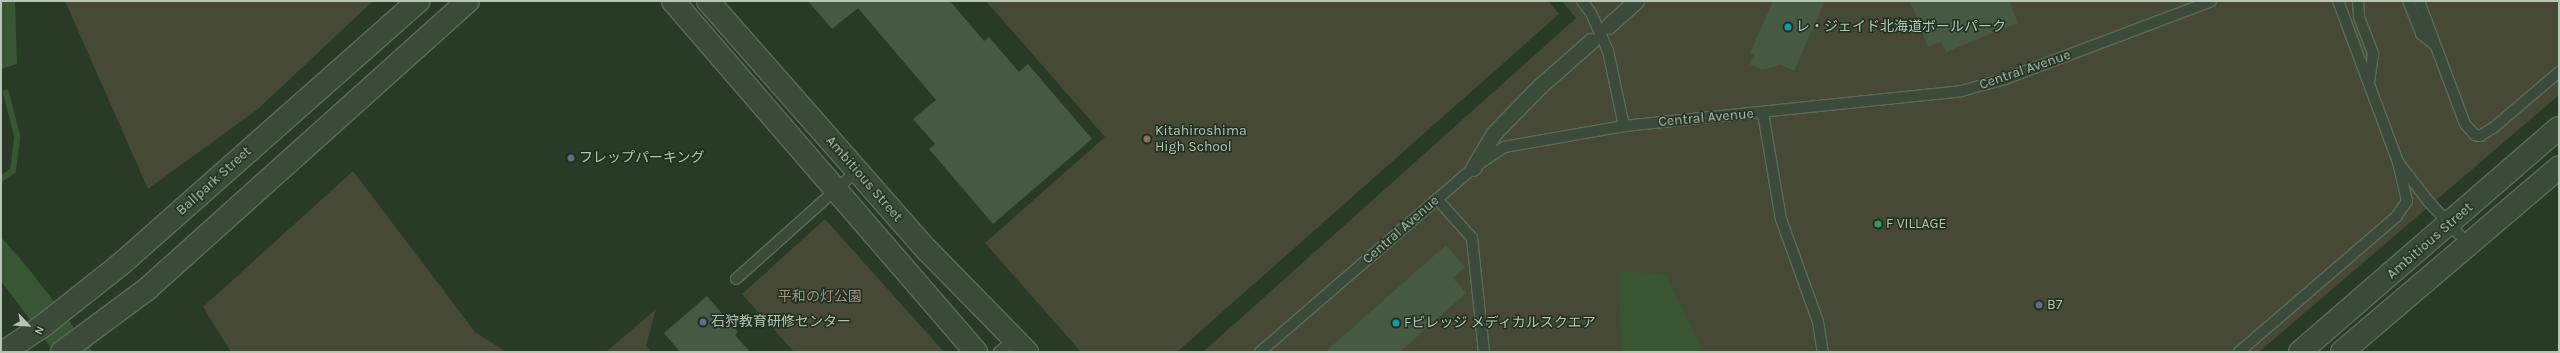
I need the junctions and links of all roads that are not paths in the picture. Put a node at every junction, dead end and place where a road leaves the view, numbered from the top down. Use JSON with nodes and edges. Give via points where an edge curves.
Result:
{"nodes":[{"id":1,"x":418,"y":1,"type":"edge"},
{"id":2,"x":468,"y":1,"type":"edge"},
{"id":3,"x":673,"y":1,"type":"edge"},
{"id":4,"x":708,"y":1,"type":"edge"},
{"id":5,"x":1582,"y":1,"type":"edge"},
{"id":6,"x":1636,"y":1,"type":"edge"},
{"id":7,"x":2211,"y":1,"type":"edge"},
{"id":8,"x":2338,"y":1,"type":"edge"},
{"id":9,"x":2358,"y":1,"type":"edge"},
{"id":10,"x":2408,"y":1,"type":"edge"},
{"id":11,"x":2419,"y":1,"type":"edge"},
{"id":12,"x":1608,"y":26,"type":"dead end"},
{"id":13,"x":1591,"y":41,"type":"dead end"},
{"id":14,"x":2434,"y":44,"type":"junction"},
{"id":15,"x":2559,"y":72,"type":"edge"},
{"id":16,"x":2368,"y":83,"type":"junction"},
{"id":17,"x":1763,"y":113,"type":"junction"},
{"id":18,"x":1624,"y":126,"type":"junction"},
{"id":19,"x":2559,"y":128,"type":"edge"},
{"id":20,"x":2398,"y":162,"type":"junction"},
{"id":21,"x":2559,"y":167,"type":"edge"},
{"id":22,"x":1473,"y":168,"type":"junction"},
{"id":23,"x":857,"y":171,"type":"junction"},
{"id":24,"x":835,"y":189,"type":"junction"},
{"id":25,"x":1437,"y":199,"type":"junction"},
{"id":26,"x":2450,"y":224,"type":"junction"},
{"id":27,"x":2468,"y":244,"type":"junction"},
{"id":28,"x":736,"y":279,"type":"dead end"},
{"id":29,"x":1014,"y":348,"type":"edge"},
{"id":30,"x":4,"y":352,"type":"edge"},
{"id":31,"x":62,"y":352,"type":"edge"},
{"id":32,"x":976,"y":352,"type":"edge"},
{"id":33,"x":1260,"y":352,"type":"edge"},
{"id":34,"x":1484,"y":352,"type":"edge"},
{"id":35,"x":1823,"y":352,"type":"edge"},
{"id":36,"x":2239,"y":352,"type":"edge"},
{"id":37,"x":2300,"y":352,"type":"edge"},
{"id":38,"x":2342,"y":352,"type":"edge"}],
"edges":[{"from":1,"to":30,"type":"street","name":"Ballpark Street","via":[[121,264],[44,325]]},
{"from":2,"to":31,"type":"street","via":[[148,289]]},
{"from":3,"to":24,"type":"street","name":"Ambitious Street"},
{"from":4,"to":23,"type":"street","name":"Ambitious Street"},
{"from":5,"to":18,"type":"lane","via":[[1608,51]]},
{"from":6,"to":12,"type":"street"},
{"from":7,"to":17,"type":"lane","name":"Central Avenue","via":[[1996,82],[1961,91]]},
{"from":8,"to":16,"type":"lane"},
{"from":9,"to":16,"type":"lane","via":[[2359,16],[2372,54]]},
{"from":10,"to":14,"type":"lane","via":[[2421,34]]},
{"from":11,"to":14,"type":"lane"},
{"from":13,"to":22,"type":"street","via":[[1540,86],[1494,133]]},
{"from":14,"to":15,"type":"lane","via":[[2465,124],[2475,135],[2480,136],[2493,128]]},
{"from":16,"to":20,"type":"lane"},
{"from":17,"to":18,"type":"lane","name":"Central Avenue"},
{"from":17,"to":35,"type":"lane","via":[[1781,219],[1818,322]]},
{"from":18,"to":22,"type":"lane","name":"Central Avenue","via":[[1504,147]]},
{"from":19,"to":26,"type":"street","name":"Ambitious Street"},
{"from":20,"to":26,"type":"lane","via":[[2411,181]]},
{"from":20,"to":36,"type":"lane","via":[[2407,194],[2403,209]]},
{"from":21,"to":27,"type":"street","name":"Ambitious Street"},
{"from":22,"to":25,"type":"lane","name":"Central Avenue"},
{"from":23,"to":24,"type":"lane"},
{"from":23,"to":29,"type":"street","name":"Ambitious Street"},
{"from":24,"to":28,"type":"lane"},
{"from":24,"to":32,"type":"street","name":"Ambitious Street"},
{"from":25,"to":33,"type":"lane","name":"Central Avenue"},
{"from":25,"to":34,"type":"lane","via":[[1472,238]]},
{"from":26,"to":27,"type":"lane"},
{"from":26,"to":37,"type":"street","name":"Ambitious Street"},
{"from":27,"to":38,"type":"street","name":"Ambitious Street"}]}
